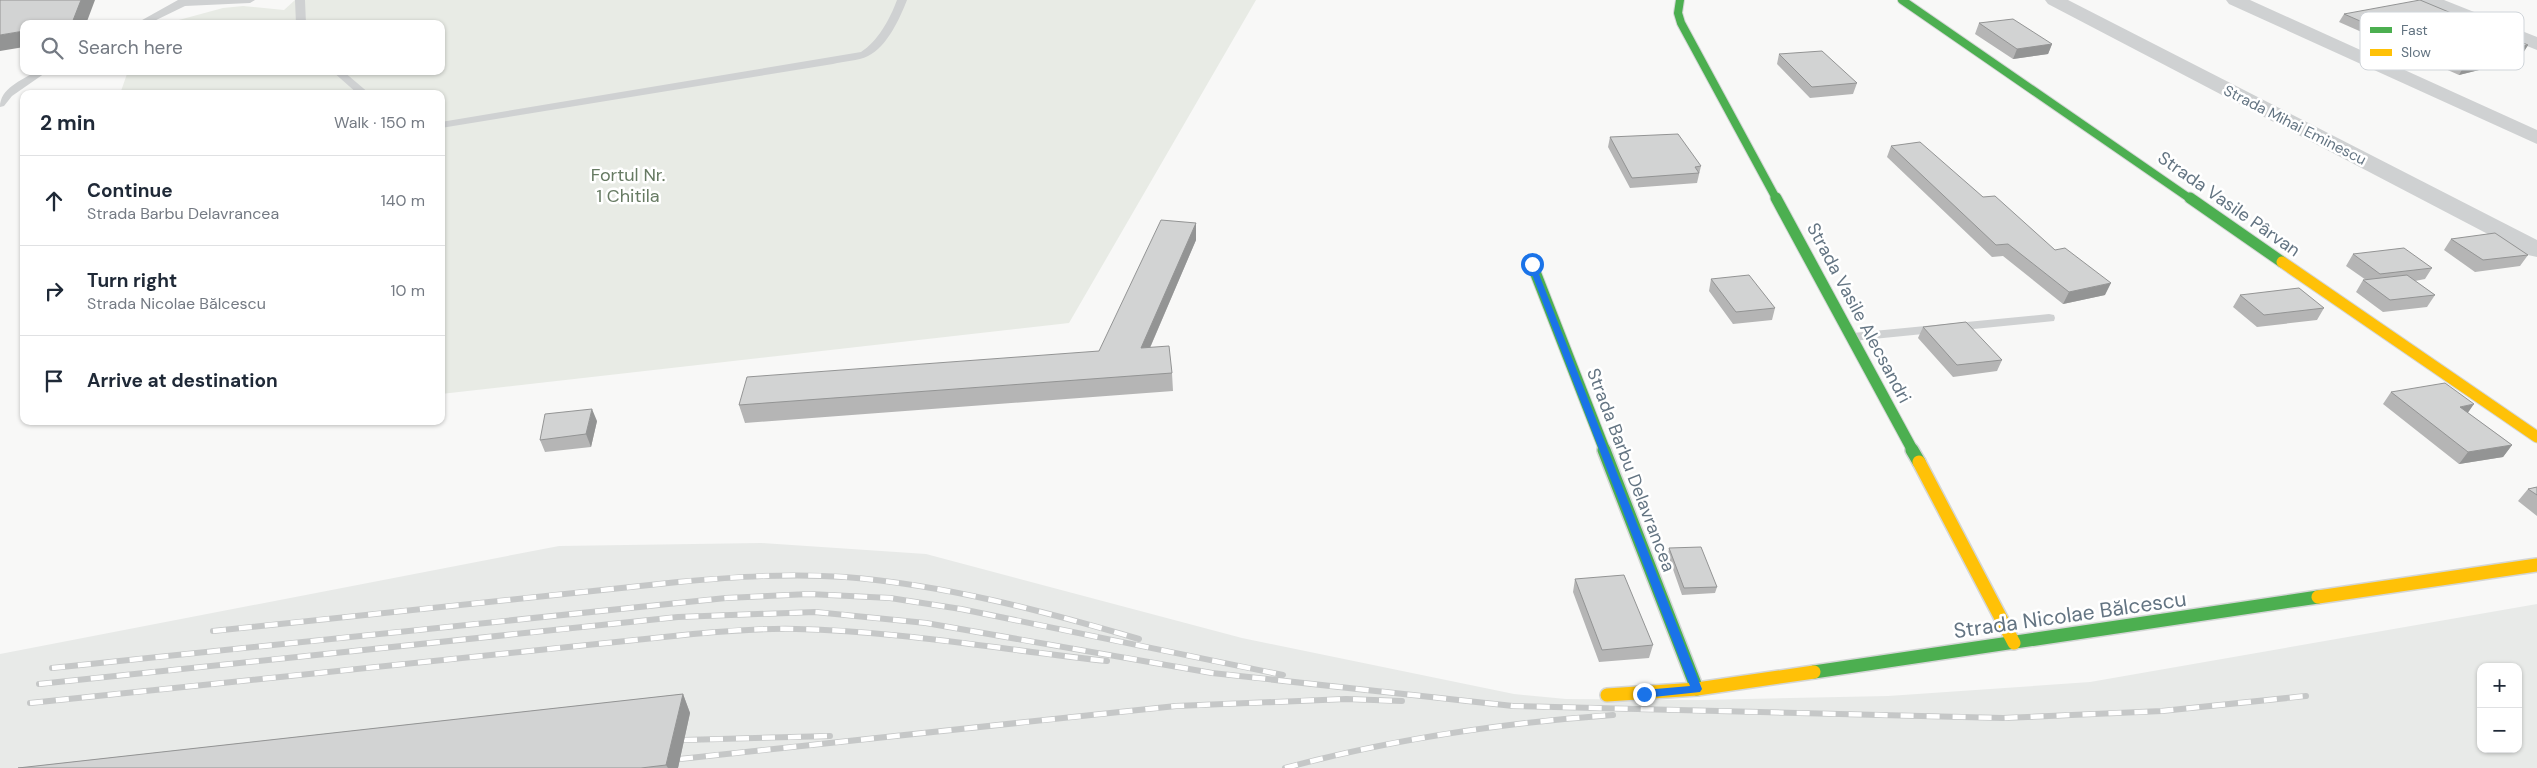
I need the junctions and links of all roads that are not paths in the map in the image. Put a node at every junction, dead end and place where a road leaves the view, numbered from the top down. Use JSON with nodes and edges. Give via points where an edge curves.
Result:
{"nodes":[{"id":1,"x":250,"y":0,"type":"edge"},
{"id":2,"x":300,"y":0,"type":"edge"},
{"id":3,"x":902,"y":0,"type":"edge"},
{"id":4,"x":1680,"y":0,"type":"edge"},
{"id":5,"x":1902,"y":0,"type":"edge"},
{"id":6,"x":2054,"y":0,"type":"edge"},
{"id":7,"x":2236,"y":0,"type":"edge"},
{"id":8,"x":2428,"y":0,"type":"edge"},
{"id":9,"x":182,"y":1,"type":"edge"},
{"id":10,"x":2458,"y":12,"type":"edge"},
{"id":11,"x":147,"y":20,"type":"edge"},
{"id":12,"x":301,"y":20,"type":"edge"},
{"id":13,"x":2524,"y":39,"type":"edge"},
{"id":14,"x":2537,"y":44,"type":"edge"},
{"id":15,"x":2360,"y":57,"type":"edge"},
{"id":16,"x":2389,"y":70,"type":"edge"},
{"id":17,"x":37,"y":75,"type":"edge"},
{"id":18,"x":342,"y":75,"type":"edge"},
{"id":19,"x":360,"y":90,"type":"edge"},
{"id":20,"x":0,"y":104,"type":"edge"},
{"id":21,"x":445,"y":124,"type":"edge"},
{"id":22,"x":2537,"y":138,"type":"edge"},
{"id":23,"x":2537,"y":250,"type":"edge"},
{"id":24,"x":1532,"y":264,"type":"dead end"},
{"id":25,"x":2049,"y":318,"type":"dead end"},
{"id":26,"x":1853,"y":337,"type":"junction"},
{"id":27,"x":2537,"y":438,"type":"edge"},
{"id":28,"x":2537,"y":565,"type":"edge"},
{"id":29,"x":2014,"y":643,"type":"junction"},
{"id":30,"x":1697,"y":689,"type":"junction"},
{"id":31,"x":1607,"y":695,"type":"dead end"}],
"edges":[{"from":1,"to":9,"type":"lane"},
{"from":2,"to":12,"type":"lane"},
{"from":3,"to":21,"type":"lane","via":[[877,43],[865,53],[833,61]]},
{"from":4,"to":26,"type":"street","name":"Strada Vasile Alecsandri","via":[[1678,13],[1681,23]]},
{"from":5,"to":27,"type":"street","name":"Strada Vasile Pârvan"},
{"from":6,"to":23,"type":"street","name":"Strada Mihai Eminescu"},
{"from":7,"to":15,"type":"street"},
{"from":8,"to":10,"type":"street"},
{"from":9,"to":11,"type":"lane"},
{"from":13,"to":14,"type":"street"},
{"from":16,"to":22,"type":"street"},
{"from":17,"to":20,"type":"lane","via":[[8,94]]},
{"from":18,"to":19,"type":"lane"},
{"from":24,"to":30,"type":"street","name":"Strada Barbu Delavrancea"},
{"from":25,"to":26,"type":"lane"},
{"from":26,"to":29,"type":"street","name":"Strada Vasile Alecsandri"},
{"from":28,"to":29,"type":"street","name":"Strada Nicolae Bălcescu"},
{"from":29,"to":30,"type":"street","name":"Strada Nicolae Bălcescu"},
{"from":30,"to":31,"type":"street","name":"Strada Nicolae Bălcescu"}]}
